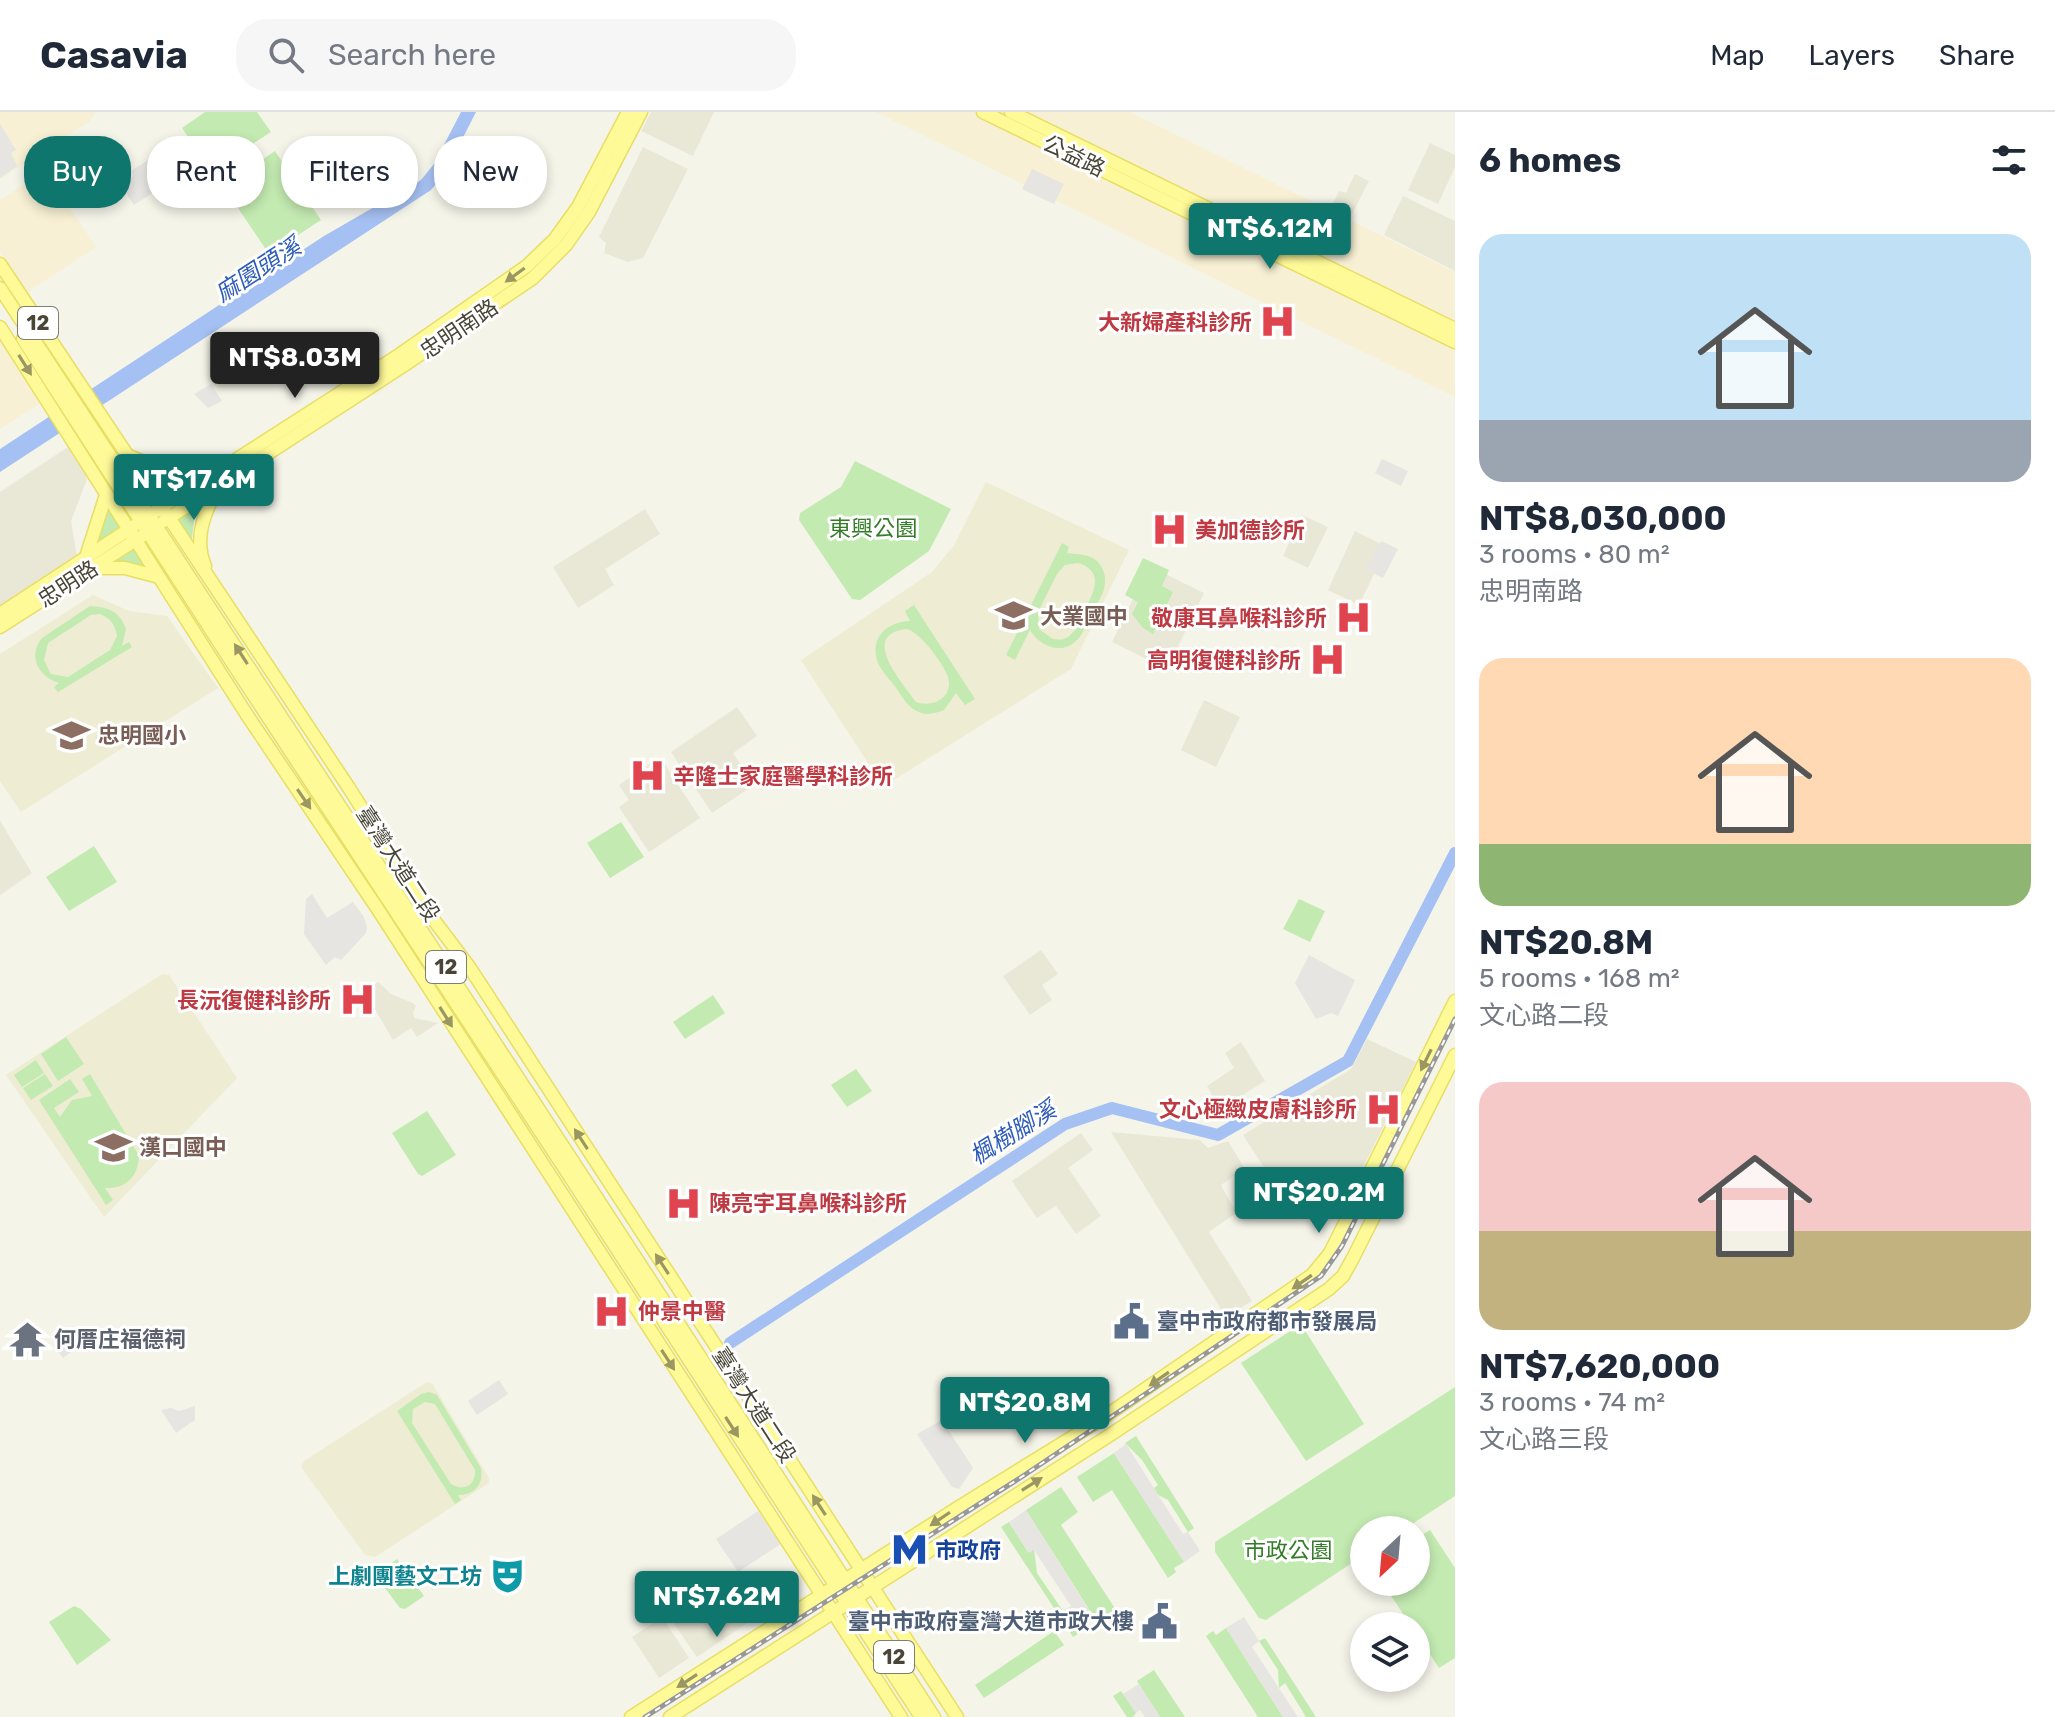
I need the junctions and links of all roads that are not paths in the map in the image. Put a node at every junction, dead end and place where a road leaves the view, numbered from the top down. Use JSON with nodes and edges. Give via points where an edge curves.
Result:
{"nodes":[{"id":1,"x":628,"y":112,"type":"edge"},
{"id":2,"x":641,"y":112,"type":"edge"},
{"id":3,"x":983,"y":112,"type":"edge"},
{"id":4,"x":1011,"y":112,"type":"edge"},
{"id":5,"x":1124,"y":173,"type":"junction"},
{"id":6,"x":0,"y":264,"type":"edge"},
{"id":7,"x":0,"y":288,"type":"edge"},
{"id":8,"x":0,"y":303,"type":"edge"},
{"id":9,"x":0,"y":327,"type":"edge"},
{"id":10,"x":1455,"y":329,"type":"edge"},
{"id":11,"x":1455,"y":342,"type":"edge"},
{"id":12,"x":68,"y":389,"type":"junction"},
{"id":13,"x":92,"y":425,"type":"junction"},
{"id":14,"x":125,"y":454,"type":"junction"},
{"id":15,"x":216,"y":479,"type":"junction"},
{"id":16,"x":106,"y":495,"type":"junction"},
{"id":17,"x":165,"y":513,"type":"junction"},
{"id":18,"x":149,"y":524,"type":"junction"},
{"id":19,"x":132,"y":535,"type":"junction"},
{"id":20,"x":89,"y":563,"type":"junction"},
{"id":21,"x":159,"y":577,"type":"junction"},
{"id":22,"x":216,"y":591,"type":"junction"},
{"id":23,"x":0,"y":614,"type":"edge"},
{"id":24,"x":0,"y":627,"type":"edge"},
{"id":25,"x":1455,"y":1001,"type":"edge"},
{"id":26,"x":1455,"y":1055,"type":"edge"},
{"id":27,"x":862,"y":1571,"type":"junction"},
{"id":28,"x":872,"y":1586,"type":"junction"},
{"id":29,"x":835,"y":1588,"type":"junction"},
{"id":30,"x":850,"y":1600,"type":"junction"},
{"id":31,"x":833,"y":1610,"type":"junction"},
{"id":32,"x":631,"y":1717,"type":"edge"},
{"id":33,"x":670,"y":1717,"type":"edge"},
{"id":34,"x":901,"y":1717,"type":"edge"},
{"id":35,"x":921,"y":1717,"type":"edge"},
{"id":36,"x":934,"y":1717,"type":"edge"},
{"id":37,"x":957,"y":1717,"type":"edge"}],
"edges":[{"from":1,"to":15,"type":"main road","name":"忠明南路","one_way":true,"via":[[578,207],[527,266]]},
{"from":2,"to":15,"type":"main road","name":"忠明南路","via":[[589,212],[533,278],[406,364]]},
{"from":3,"to":5,"type":"main road","name":"公益路"},
{"from":4,"to":5,"type":"main road","name":"公益路"},
{"from":5,"to":10,"type":"main road"},
{"from":5,"to":11,"type":"main road"},
{"from":6,"to":12,"type":"main road","name":"臺灣大道二段","number":"12"},
{"from":7,"to":12,"type":"main road","name":"臺灣大道二段","number":"12"},
{"from":8,"to":12,"type":"main road","name":"臺灣大道二段","number":"12"},
{"from":9,"to":16,"type":"main road","name":"臺灣大道二段","number":"12","one_way":true},
{"from":12,"to":13,"type":"main road","name":"臺灣大道二段","number":"12"},
{"from":12,"to":13,"type":"main road","name":"臺灣大道二段","number":"12"},
{"from":13,"to":14,"type":"main road","name":"臺灣大道二段","number":"12"},
{"from":13,"to":18,"type":"main road","name":"臺灣大道二段","number":"12"},
{"from":14,"to":15,"type":"main road","via":[[168,472]]},
{"from":14,"to":17,"type":"main road","name":"臺灣大道二段","number":"12"},
{"from":15,"to":17,"type":"main road","name":"忠明南路"},
{"from":15,"to":22,"type":"main road","via":[[205,509],[200,554]]},
{"from":16,"to":19,"type":"main road","name":"臺灣大道二段","number":"12"},
{"from":16,"to":20,"type":"main road"},
{"from":17,"to":18,"type":"main road","name":"忠明南路"},
{"from":17,"to":22,"type":"main road","name":"臺灣大道二段","number":"12"},
{"from":18,"to":19,"type":"main road","name":"忠明南路"},
{"from":18,"to":29,"type":"main road","name":"臺灣大道二段","number":"12","via":[[603,1207]]},
{"from":19,"to":20,"type":"main road","name":"忠明路"},
{"from":19,"to":21,"type":"main road","name":"臺灣大道二段","number":"12"},
{"from":20,"to":21,"type":"main road"},
{"from":20,"to":23,"type":"main road","name":"忠明路"},
{"from":20,"to":24,"type":"main road","name":"忠明路"},
{"from":21,"to":29,"type":"main road","name":"臺灣大道二段","number":"12","one_way":true,"via":[[657,1343]]},
{"from":27,"to":22,"type":"main road","name":"臺灣大道二段","number":"12","one_way":true,"via":[[470,968]]},
{"from":25,"to":27,"type":"main road","one_way":true,"via":[[1330,1253],[1312,1275],[1100,1420]]},
{"from":28,"to":26,"type":"main road","one_way":true,"via":[[1329,1289],[1353,1258]]},
{"from":27,"to":28,"type":"main road","name":"臺灣大道二段","number":"12"},
{"from":27,"to":29,"type":"main road"},
{"from":28,"to":30,"type":"main road"},
{"from":28,"to":37,"type":"main road","number":"12"},
{"from":29,"to":30,"type":"main road","name":"臺灣大道二段","number":"12"},
{"from":29,"to":31,"type":"main road","name":"臺灣大道二段","number":"12"},
{"from":29,"to":32,"type":"main road","one_way":true},
{"from":30,"to":31,"type":"main road"},
{"from":30,"to":35,"type":"main road","number":"12"},
{"from":30,"to":36,"type":"main road","number":"12"},
{"from":31,"to":33,"type":"main road"},
{"from":31,"to":34,"type":"main road","number":"12"}]}
